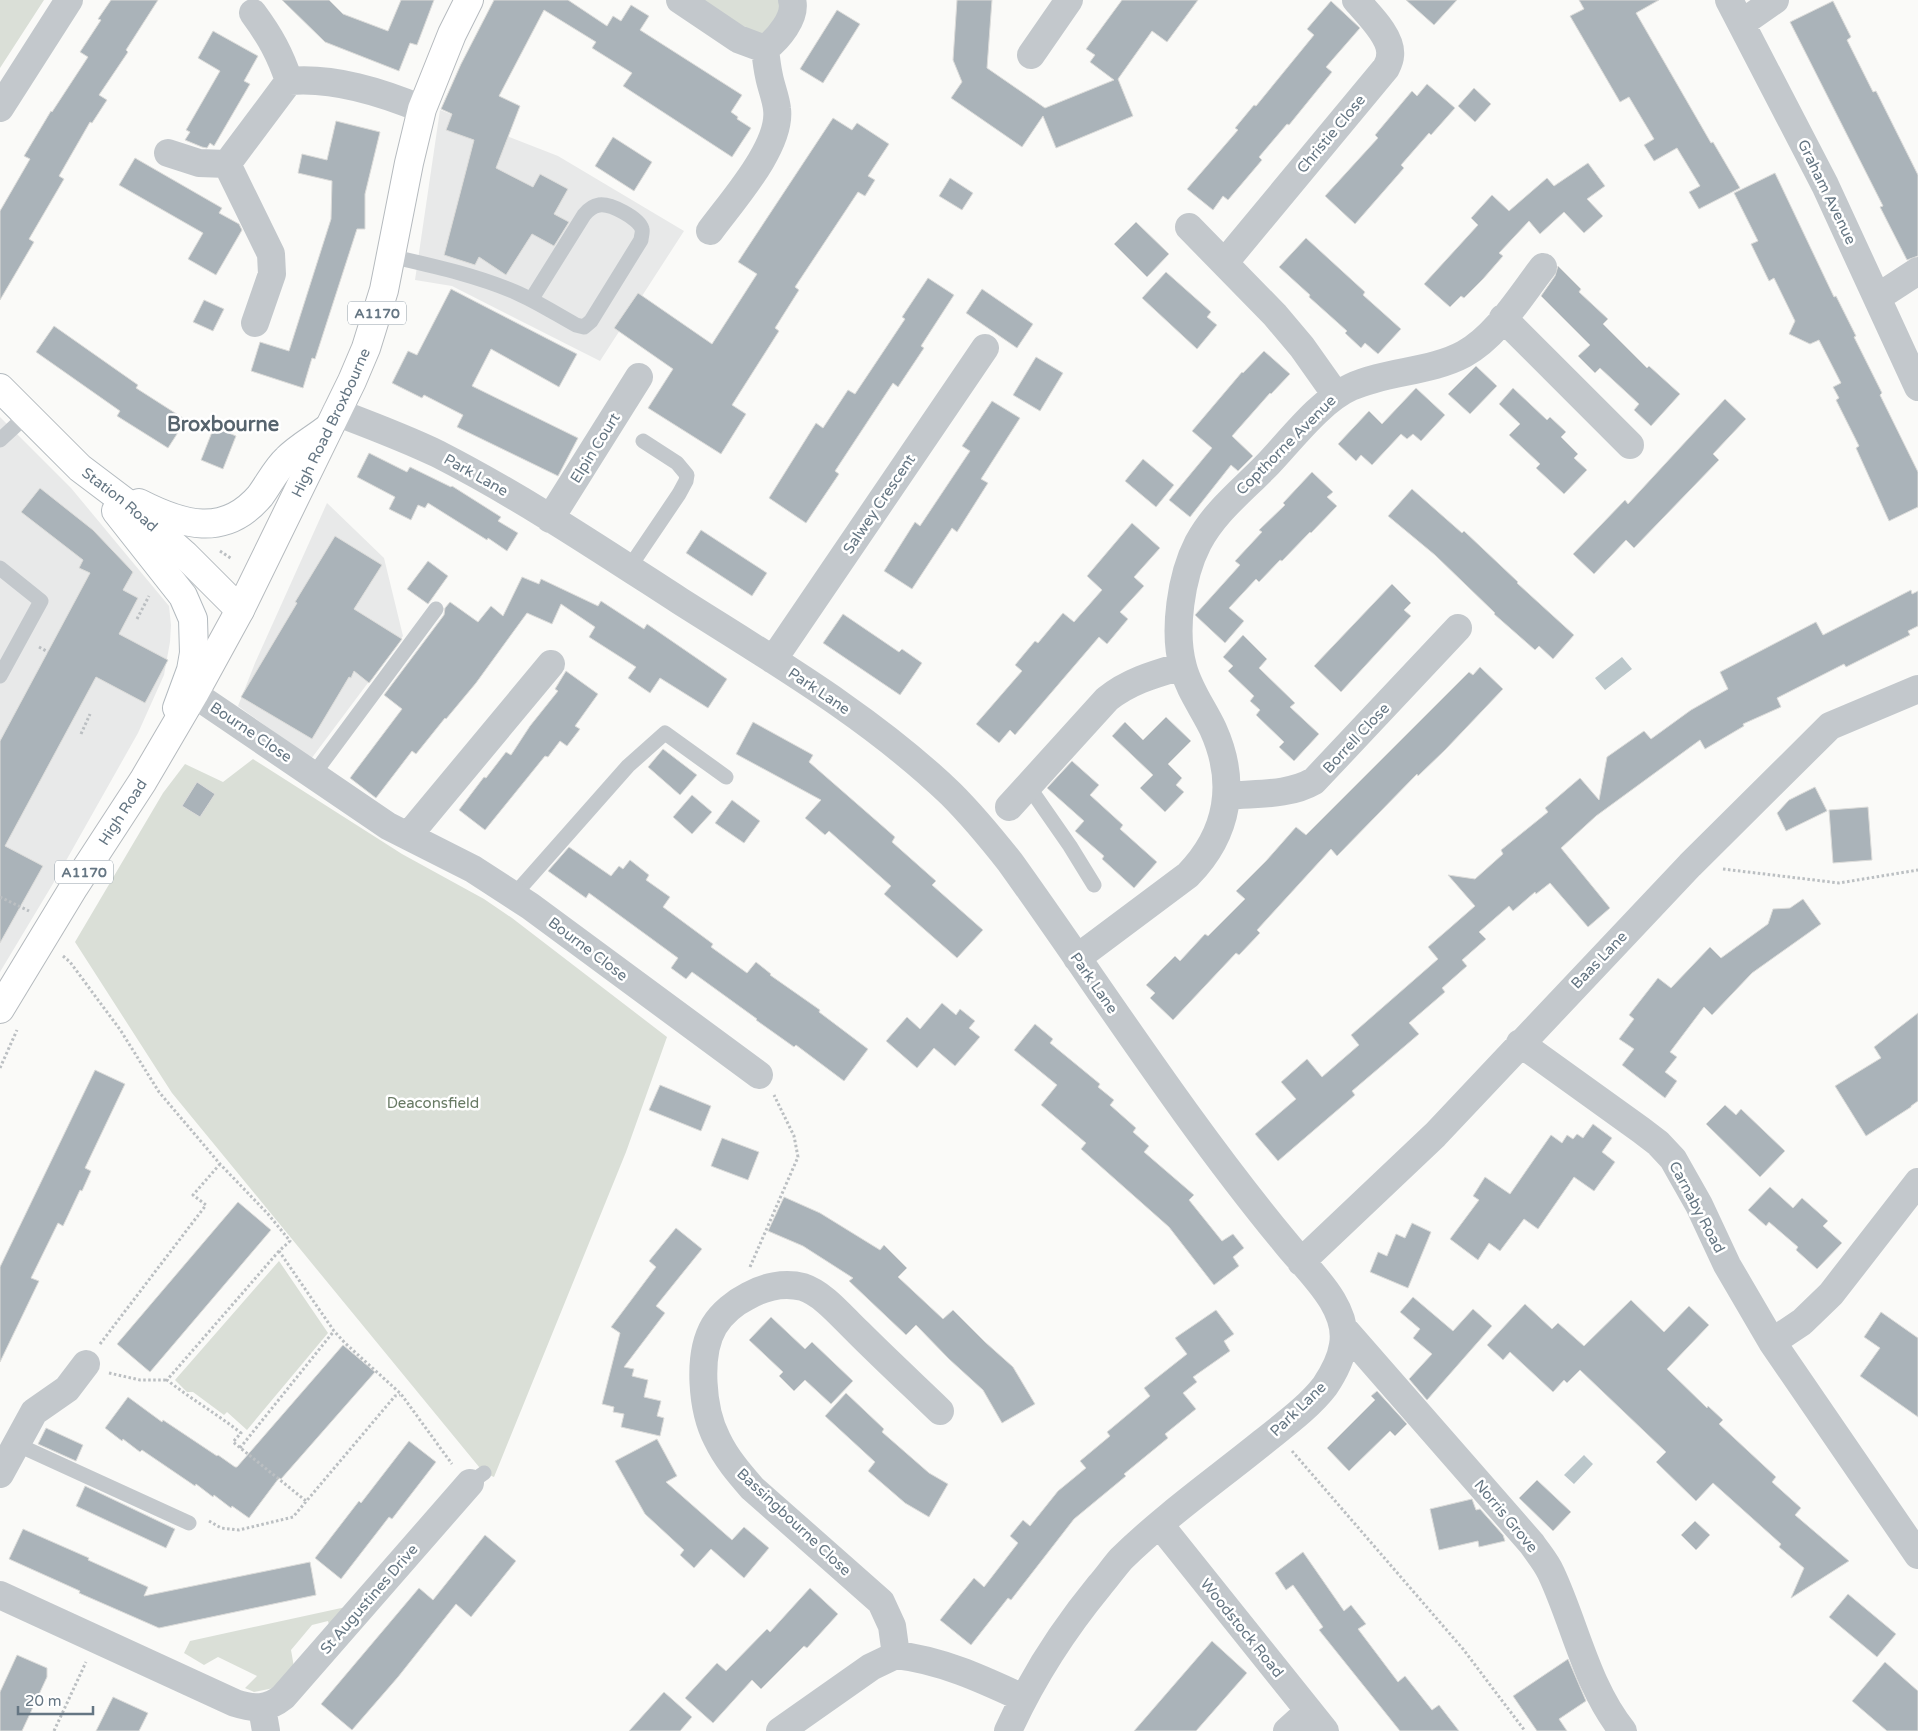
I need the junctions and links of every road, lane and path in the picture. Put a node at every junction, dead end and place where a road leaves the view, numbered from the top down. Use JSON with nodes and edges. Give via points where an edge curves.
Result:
{"nodes":[{"id":1,"x":69,"y":0,"type":"edge"},
{"id":2,"x":468,"y":0,"type":"edge"},
{"id":3,"x":680,"y":0,"type":"edge"},
{"id":4,"x":792,"y":0,"type":"edge"},
{"id":5,"x":1069,"y":0,"type":"edge"},
{"id":6,"x":1356,"y":0,"type":"edge"},
{"id":7,"x":1775,"y":0,"type":"edge"},
{"id":8,"x":254,"y":6,"type":"edge"},
{"id":9,"x":1736,"y":12,"type":"edge"},
{"id":10,"x":765,"y":49,"type":"junction"},
{"id":11,"x":1031,"y":55,"type":"dead end"},
{"id":12,"x":289,"y":81,"type":"junction"},
{"id":13,"x":0,"y":108,"type":"edge"},
{"id":14,"x":422,"y":109,"type":"junction"},
{"id":15,"x":168,"y":154,"type":"dead end"},
{"id":16,"x":228,"y":164,"type":"junction"},
{"id":17,"x":1189,"y":227,"type":"dead end"},
{"id":18,"x":710,"y":232,"type":"dead end"},
{"id":19,"x":390,"y":256,"type":"junction"},
{"id":20,"x":1225,"y":262,"type":"junction"},
{"id":21,"x":1543,"y":267,"type":"dead end"},
{"id":22,"x":1918,"y":271,"type":"edge"},
{"id":23,"x":1878,"y":297,"type":"junction"},
{"id":24,"x":531,"y":300,"type":"junction"},
{"id":25,"x":1503,"y":318,"type":"junction"},
{"id":26,"x":255,"y":323,"type":"dead end"},
{"id":27,"x":985,"y":348,"type":"dead end"},
{"id":28,"x":639,"y":377,"type":"dead end"},
{"id":29,"x":1918,"y":387,"type":"edge"},
{"id":30,"x":0,"y":388,"type":"edge"},
{"id":31,"x":1336,"y":395,"type":"junction"},
{"id":32,"x":27,"y":414,"type":"junction"},
{"id":33,"x":332,"y":420,"type":"junction"},
{"id":34,"x":0,"y":440,"type":"edge"},
{"id":35,"x":643,"y":441,"type":"dead end"},
{"id":36,"x":1630,"y":445,"type":"dead end"},
{"id":37,"x":80,"y":468,"type":"junction"},
{"id":38,"x":550,"y":519,"type":"junction"},
{"id":39,"x":216,"y":548,"type":"dead end"},
{"id":40,"x":232,"y":559,"type":"dead end"},
{"id":41,"x":0,"y":568,"type":"edge"},
{"id":42,"x":629,"y":568,"type":"junction"},
{"id":43,"x":152,"y":588,"type":"dead end"},
{"id":44,"x":436,"y":609,"type":"dead end"},
{"id":45,"x":240,"y":610,"type":"junction"},
{"id":46,"x":137,"y":619,"type":"dead end"},
{"id":47,"x":193,"y":619,"type":"junction"},
{"id":48,"x":1458,"y":628,"type":"dead end"},
{"id":49,"x":773,"y":660,"type":"junction"},
{"id":50,"x":551,"y":664,"type":"dead end"},
{"id":51,"x":1182,"y":666,"type":"junction"},
{"id":52,"x":0,"y":676,"type":"edge"},
{"id":53,"x":1918,"y":689,"type":"edge"},
{"id":54,"x":194,"y":694,"type":"junction"},
{"id":55,"x":90,"y":714,"type":"dead end"},
{"id":56,"x":81,"y":734,"type":"dead end"},
{"id":57,"x":170,"y":735,"type":"junction"},
{"id":58,"x":313,"y":775,"type":"junction"},
{"id":59,"x":726,"y":777,"type":"dead end"},
{"id":60,"x":1029,"y":787,"type":"junction"},
{"id":61,"x":1226,"y":796,"type":"junction"},
{"id":62,"x":1009,"y":807,"type":"dead end"},
{"id":63,"x":408,"y":836,"type":"junction"},
{"id":64,"x":1690,"y":865,"type":"junction"},
{"id":65,"x":1918,"y":870,"type":"edge"},
{"id":66,"x":1094,"y":885,"type":"dead end"},
{"id":67,"x":514,"y":895,"type":"junction"},
{"id":68,"x":43,"y":940,"type":"junction"},
{"id":69,"x":1076,"y":958,"type":"junction"},
{"id":70,"x":0,"y":1009,"type":"edge"},
{"id":71,"x":1520,"y":1043,"type":"junction"},
{"id":72,"x":760,"y":1076,"type":"joint"},
{"id":73,"x":220,"y":1164,"type":"junction"},
{"id":74,"x":1918,"y":1182,"type":"edge"},
{"id":75,"x":279,"y":1251,"type":"junction"},
{"id":76,"x":1301,"y":1262,"type":"junction"},
{"id":77,"x":742,"y":1299,"type":"junction"},
{"id":78,"x":1344,"y":1329,"type":"junction"},
{"id":79,"x":334,"y":1331,"type":"junction"},
{"id":80,"x":1772,"y":1342,"type":"junction"},
{"id":81,"x":88,"y":1361,"type":"junction"},
{"id":82,"x":167,"y":1380,"type":"junction"},
{"id":83,"x":401,"y":1394,"type":"junction"},
{"id":84,"x":940,"y":1411,"type":"dead end"},
{"id":85,"x":1274,"y":1433,"type":"junction"},
{"id":86,"x":16,"y":1444,"type":"junction"},
{"id":87,"x":240,"y":1448,"type":"junction"},
{"id":88,"x":0,"y":1474,"type":"edge"},
{"id":89,"x":474,"y":1481,"type":"joint"},
{"id":90,"x":306,"y":1501,"type":"junction"},
{"id":91,"x":189,"y":1523,"type":"joint"},
{"id":92,"x":1160,"y":1525,"type":"junction"},
{"id":93,"x":1918,"y":1555,"type":"edge"},
{"id":94,"x":0,"y":1595,"type":"edge"},
{"id":95,"x":96,"y":1641,"type":"junction"},
{"id":96,"x":896,"y":1655,"type":"junction"},
{"id":97,"x":1023,"y":1698,"type":"junction"},
{"id":98,"x":264,"y":1720,"type":"edge"},
{"id":99,"x":1317,"y":1721,"type":"edge"},
{"id":100,"x":54,"y":1731,"type":"edge"},
{"id":101,"x":780,"y":1731,"type":"edge"},
{"id":102,"x":1008,"y":1731,"type":"edge"},
{"id":103,"x":1287,"y":1731,"type":"edge"},
{"id":104,"x":1525,"y":1731,"type":"edge"},
{"id":105,"x":1623,"y":1731,"type":"edge"}],
"edges":[{"from":1,"to":13,"type":"street"},
{"from":2,"to":14,"type":"main road","name":"High Road Broxbourne","number":"A1170"},
{"from":3,"to":10,"type":"street","via":[[738,39]]},
{"from":4,"to":10,"type":"street","via":[[793,12],[775,41]]},
{"from":5,"to":11,"type":"street"},
{"from":6,"to":20,"type":"street","name":"Christie Close","via":[[1378,26],[1390,47],[1386,68]]},
{"from":7,"to":9,"type":"street"},
{"from":8,"to":12,"type":"street","via":[[280,54]]},
{"from":9,"to":23,"type":"street","name":"Graham Avenue","via":[[1825,184]]},
{"from":10,"to":18,"type":"street","via":[[778,111],[770,145]]},
{"from":12,"to":14,"type":"street","via":[[329,80]]},
{"from":12,"to":16,"type":"street"},
{"from":14,"to":19,"type":"main road","name":"High Road Broxbourne","number":"A1170"},
{"from":15,"to":16,"type":"street","via":[[199,163]]},
{"from":16,"to":26,"type":"street","via":[[271,254],[272,274]]},
{"from":17,"to":20,"type":"street"},
{"from":19,"to":24,"type":"lane","via":[[469,275]]},
{"from":19,"to":33,"type":"main road","name":"High Road Broxbourne","number":"A1170","via":[[384,290],[366,348]]},
{"from":20,"to":31,"type":"street","via":[[1302,347]]},
{"from":21,"to":25,"type":"street","name":"Copthorne Avenue"},
{"from":22,"to":23,"type":"street"},
{"from":23,"to":29,"type":"street","name":"Graham Avenue"},
{"from":24,"to":24,"type":"lane","via":[[584,327],[591,321],[641,240],[642,230],[638,221],[613,206],[601,204],[591,207]]},
{"from":25,"to":31,"type":"street","name":"Copthorne Avenue","via":[[1491,333],[1463,355],[1428,367],[1370,380]]},
{"from":25,"to":36,"type":"street"},
{"from":27,"to":49,"type":"street","name":"Salwey Crescent"},
{"from":28,"to":38,"type":"street","name":"Elpin Court"},
{"from":30,"to":32,"type":"main road","name":"Station Road"},
{"from":31,"to":51,"type":"street","name":"Copthorne Avenue","via":[[1226,504],[1197,545],[1187,570],[1182,600],[1178,639]]},
{"from":32,"to":34,"type":"lane"},
{"from":32,"to":37,"type":"main road","name":"Station Road"},
{"from":33,"to":37,"type":"main road","via":[[286,459],[247,510],[216,524],[193,524],[156,512]]},
{"from":33,"to":38,"type":"street","name":"Park Lane","via":[[399,436],[502,489]]},
{"from":33,"to":45,"type":"main road","name":"High Road Broxbourne","number":"A1170"},
{"from":35,"to":42,"type":"lane","via":[[677,463],[687,475]]},
{"from":37,"to":45,"type":"main road","name":"Station Road","via":[[125,502],[185,555]]},
{"from":37,"to":47,"type":"main road","via":[[183,596]]},
{"from":38,"to":42,"type":"street","name":"Park Lane"},
{"from":39,"to":40,"type":"path"},
{"from":41,"to":52,"type":"lane","via":[[41,601]]},
{"from":42,"to":49,"type":"street","name":"Park Lane"},
{"from":43,"to":46,"type":"path"},
{"from":44,"to":58,"type":"lane"},
{"from":45,"to":47,"type":"main road"},
{"from":45,"to":54,"type":"main road","name":"High Road","number":"A1170"},
{"from":47,"to":57,"type":"main road","via":[[191,670]]},
{"from":48,"to":61,"type":"street","name":"Borrell Close","via":[[1314,781],[1288,791]]},
{"from":49,"to":69,"type":"street","name":"Park Lane","via":[[886,738],[951,794],[1010,862]]},
{"from":50,"to":63,"type":"street"},
{"from":51,"to":60,"type":"street","via":[[1148,676],[1118,690]]},
{"from":51,"to":61,"type":"street","name":"Copthorne Avenue","via":[[1222,750],[1227,773]]},
{"from":53,"to":64,"type":"street","name":"Baas Lane","via":[[1830,726]]},
{"from":54,"to":57,"type":"main road","name":"High Road","number":"A1170"},
{"from":54,"to":58,"type":"street","name":"Bourne Close"},
{"from":55,"to":56,"type":"path"},
{"from":57,"to":68,"type":"main road","name":"High Road","number":"A1170"},
{"from":58,"to":63,"type":"street","name":"Bourne Close"},
{"from":59,"to":67,"type":"lane","via":[[664,733],[628,766]]},
{"from":60,"to":62,"type":"street"},
{"from":60,"to":66,"type":"lane"},
{"from":61,"to":69,"type":"street","name":"Copthorne Avenue","via":[[1217,833],[1202,861]]},
{"from":63,"to":67,"type":"street","name":"Bourne Close","via":[[473,869]]},
{"from":64,"to":65,"type":"path","via":[[1839,883]]},
{"from":64,"to":71,"type":"street","name":"Baas Lane"},
{"from":67,"to":72,"type":"street","name":"Bourne Close"},
{"from":68,"to":70,"type":"main road","name":"High Road","number":"A1170"},
{"from":68,"to":73,"type":"path","via":[[70,962],[121,1031],[159,1092]]},
{"from":69,"to":76,"type":"street","name":"Park Lane","via":[[1220,1159]]},
{"from":71,"to":76,"type":"street","name":"Baas Lane","via":[[1435,1135]]},
{"from":71,"to":80,"type":"street","name":"Carnaby Road","via":[[1641,1130],[1673,1159],[1727,1265]]},
{"from":72,"to":77,"type":"path","via":[[777,1100],[794,1136],[798,1157],[751,1264]]},
{"from":73,"to":75,"type":"path","via":[[290,1241]]},
{"from":73,"to":81,"type":"path","via":[[193,1195],[206,1206]]},
{"from":74,"to":80,"type":"street","via":[[1831,1294],[1802,1322]]},
{"from":75,"to":79,"type":"path"},
{"from":75,"to":82,"type":"path"},
{"from":76,"to":78,"type":"street","name":"Park Lane","via":[[1330,1296]]},
{"from":77,"to":84,"type":"street","name":"Bassingbourne Close","via":[[783,1285],[812,1292]]},
{"from":77,"to":96,"type":"street","name":"Bassingbourne Close","via":[[714,1326],[705,1360],[704,1397],[716,1438],[752,1488],[881,1602],[892,1626]]},
{"from":78,"to":85,"type":"street","name":"Park Lane","via":[[1344,1344],[1335,1370],[1325,1386]]},
{"from":78,"to":105,"type":"street","name":"Norris Grove","via":[[1532,1544],[1550,1570],[1589,1669],[1612,1717]]},
{"from":79,"to":83,"type":"path"},
{"from":79,"to":87,"type":"path"},
{"from":80,"to":93,"type":"street","name":"Carnaby Road"},
{"from":81,"to":82,"type":"path","via":[[108,1373],[140,1380]]},
{"from":81,"to":86,"type":"street","via":[[67,1389],[34,1412]]},
{"from":82,"to":87,"type":"path","via":[[241,1433],[233,1442]]},
{"from":83,"to":89,"type":"path"},
{"from":83,"to":90,"type":"path","via":[[395,1396]]},
{"from":85,"to":92,"type":"street","name":"Park Lane"},
{"from":85,"to":104,"type":"path","via":[[1463,1649]]},
{"from":86,"to":88,"type":"street"},
{"from":86,"to":91,"type":"lane"},
{"from":87,"to":90,"type":"path"},
{"from":89,"to":98,"type":"street","name":"St Augustines Drive","via":[[274,1704]]},
{"from":90,"to":91,"type":"path","via":[[293,1517],[239,1530],[221,1528],[198,1515]]},
{"from":92,"to":97,"type":"street","name":"Park Lane","via":[[1120,1560],[1088,1600],[1065,1630]]},
{"from":92,"to":99,"type":"street","name":"Woodstock Road"},
{"from":94,"to":95,"type":"street","name":"St Augustines Drive"},
{"from":95,"to":98,"type":"street","name":"St Augustines Drive","via":[[249,1708]]},
{"from":95,"to":100,"type":"path"},
{"from":96,"to":97,"type":"street","via":[[912,1656],[949,1667]]},
{"from":96,"to":101,"type":"street","via":[[871,1667]]},
{"from":97,"to":102,"type":"street","name":"Park Lane"},
{"from":99,"to":103,"type":"street"}]}
